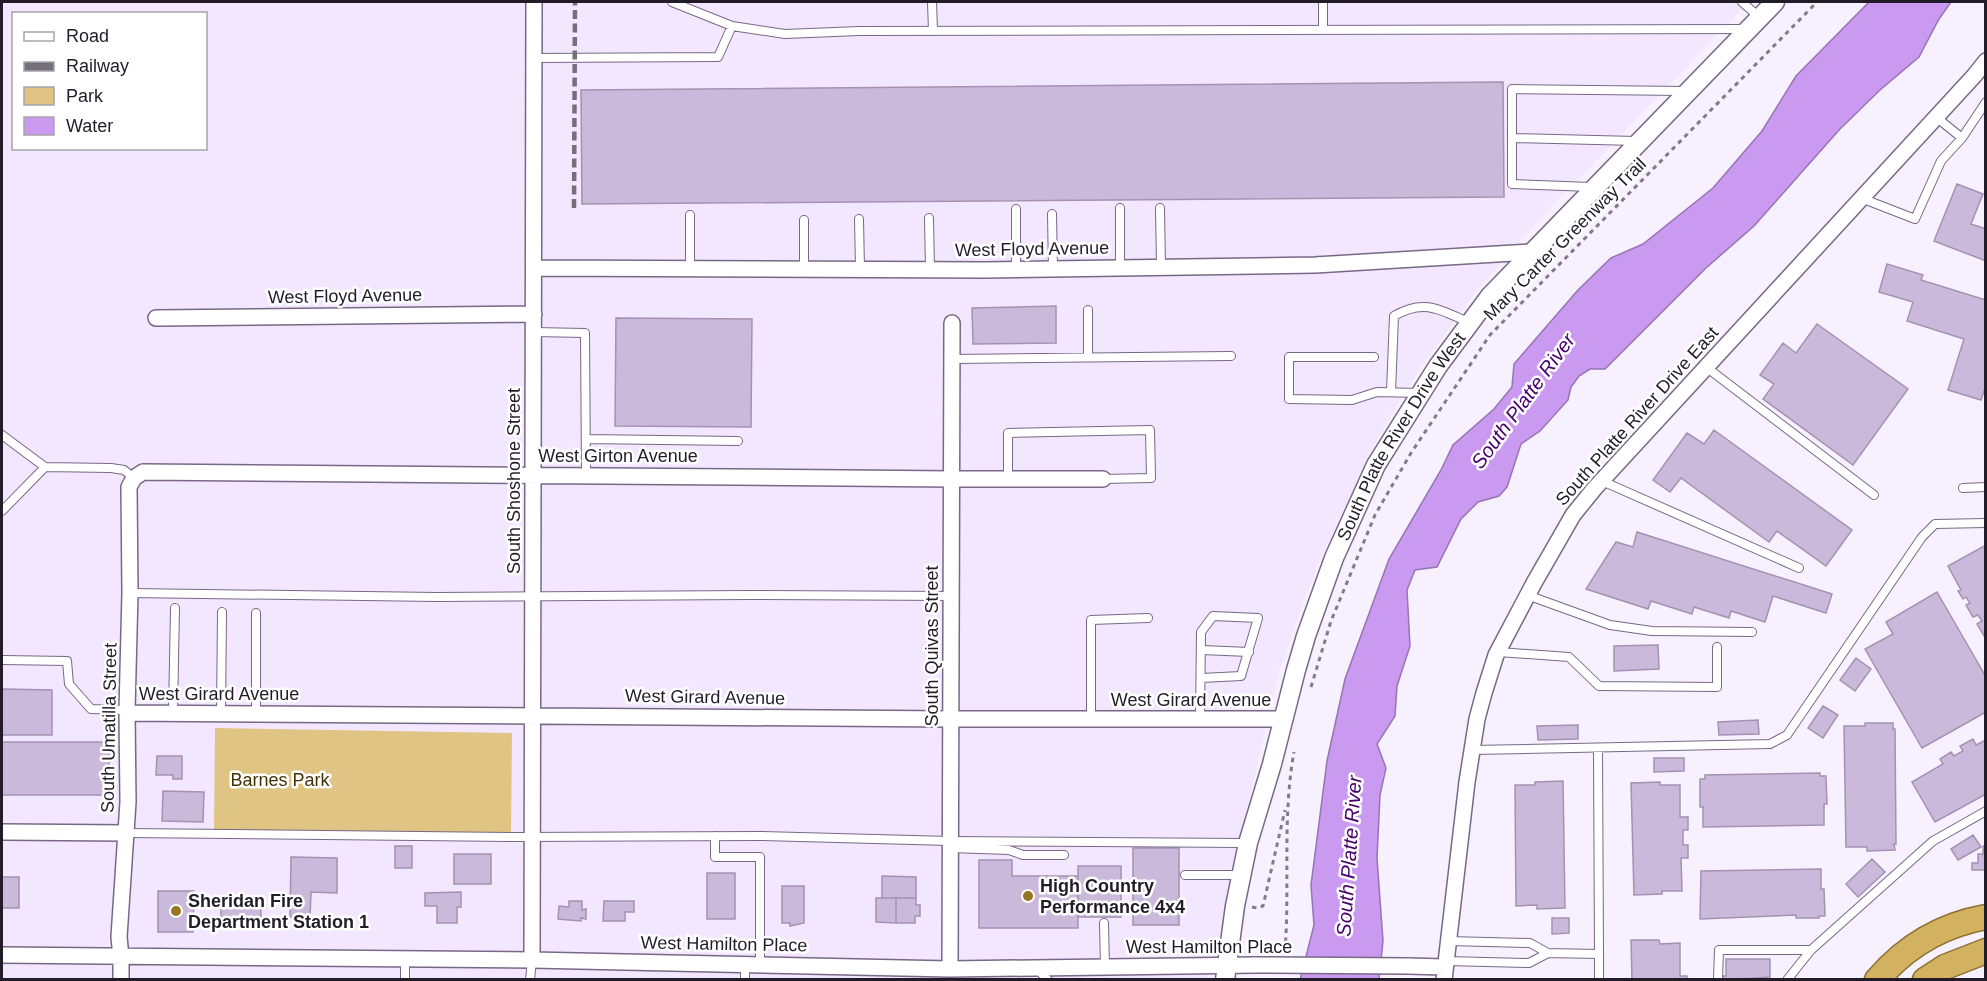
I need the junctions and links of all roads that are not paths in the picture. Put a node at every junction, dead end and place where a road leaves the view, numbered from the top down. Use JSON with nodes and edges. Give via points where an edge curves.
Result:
{"nodes":[{"id":1,"x":534,"y":2,"type":"edge"},
{"id":2,"x":672,"y":2,"type":"edge"},
{"id":3,"x":932,"y":2,"type":"edge"},
{"id":4,"x":1323,"y":2,"type":"edge"},
{"id":5,"x":1742,"y":2,"type":"edge"},
{"id":6,"x":1775,"y":2,"type":"edge"},
{"id":7,"x":1754,"y":23,"type":"junction"},
{"id":8,"x":732,"y":26,"type":"junction"},
{"id":9,"x":1323,"y":30,"type":"junction"},
{"id":10,"x":933,"y":31,"type":"junction"},
{"id":11,"x":534,"y":58,"type":"junction"},
{"id":12,"x":1986,"y":61,"type":"edge"},
{"id":13,"x":1689,"y":91,"type":"junction"},
{"id":14,"x":1986,"y":102,"type":"edge"},
{"id":15,"x":1936,"y":117,"type":"junction"},
{"id":16,"x":1512,"y":138,"type":"junction"},
{"id":17,"x":1962,"y":138,"type":"junction"},
{"id":18,"x":1640,"y":141,"type":"junction"},
{"id":19,"x":1596,"y":187,"type":"junction"},
{"id":20,"x":1861,"y":198,"type":"junction"},
{"id":21,"x":1120,"y":208,"type":"dead end"},
{"id":22,"x":1160,"y":208,"type":"dead end"},
{"id":23,"x":1016,"y":209,"type":"dead end"},
{"id":24,"x":1052,"y":214,"type":"dead end"},
{"id":25,"x":690,"y":215,"type":"dead end"},
{"id":26,"x":929,"y":218,"type":"dead end"},
{"id":27,"x":859,"y":219,"type":"dead end"},
{"id":28,"x":804,"y":220,"type":"dead end"},
{"id":29,"x":1531,"y":252,"type":"junction"},
{"id":30,"x":1161,"y":267,"type":"junction"},
{"id":31,"x":534,"y":268,"type":"junction"},
{"id":32,"x":1120,"y":268,"type":"junction"},
{"id":33,"x":690,"y":269,"type":"junction"},
{"id":34,"x":804,"y":269,"type":"junction"},
{"id":35,"x":1053,"y":269,"type":"junction"},
{"id":36,"x":860,"y":270,"type":"junction"},
{"id":37,"x":930,"y":270,"type":"junction"},
{"id":38,"x":1016,"y":270,"type":"junction"},
{"id":39,"x":1088,"y":310,"type":"dead end"},
{"id":40,"x":534,"y":314,"type":"junction"},
{"id":41,"x":156,"y":318,"type":"dead end"},
{"id":42,"x":952,"y":323,"type":"dead end"},
{"id":43,"x":1470,"y":323,"type":"junction"},
{"id":44,"x":534,"y":332,"type":"junction"},
{"id":45,"x":1231,"y":356,"type":"dead end"},
{"id":46,"x":1088,"y":357,"type":"junction"},
{"id":47,"x":1374,"y":357,"type":"dead end"},
{"id":48,"x":953,"y":359,"type":"junction"},
{"id":49,"x":1706,"y":367,"type":"junction"},
{"id":50,"x":1391,"y":392,"type":"junction"},
{"id":51,"x":1420,"y":393,"type":"junction"},
{"id":52,"x":2,"y":435,"type":"edge"},
{"id":53,"x":586,"y":439,"type":"junction"},
{"id":54,"x":738,"y":441,"type":"dead end"},
{"id":55,"x":45,"y":467,"type":"junction"},
{"id":56,"x":533,"y":475,"type":"junction"},
{"id":57,"x":586,"y":475,"type":"junction"},
{"id":58,"x":134,"y":478,"type":"junction"},
{"id":59,"x":952,"y":479,"type":"junction"},
{"id":60,"x":1008,"y":479,"type":"junction"},
{"id":61,"x":1103,"y":479,"type":"joint"},
{"id":62,"x":1602,"y":481,"type":"junction"},
{"id":63,"x":1986,"y":487,"type":"edge"},
{"id":64,"x":1963,"y":488,"type":"dead end"},
{"id":65,"x":1874,"y":495,"type":"dead end"},
{"id":66,"x":2,"y":511,"type":"edge"},
{"id":67,"x":1986,"y":523,"type":"edge"},
{"id":68,"x":1799,"y":568,"type":"dead end"},
{"id":69,"x":130,"y":593,"type":"junction"},
{"id":70,"x":1527,"y":595,"type":"junction"},
{"id":71,"x":533,"y":596,"type":"junction"},
{"id":72,"x":952,"y":597,"type":"junction"},
{"id":73,"x":175,"y":608,"type":"dead end"},
{"id":74,"x":222,"y":612,"type":"dead end"},
{"id":75,"x":256,"y":613,"type":"dead end"},
{"id":76,"x":1148,"y":618,"type":"dead end"},
{"id":77,"x":1752,"y":632,"type":"dead end"},
{"id":78,"x":1717,"y":647,"type":"dead end"},
{"id":79,"x":1202,"y":651,"type":"junction"},
{"id":80,"x":1249,"y":652,"type":"junction"},
{"id":81,"x":1498,"y":652,"type":"junction"},
{"id":82,"x":2,"y":660,"type":"edge"},
{"id":83,"x":1201,"y":678,"type":"junction"},
{"id":84,"x":127,"y":711,"type":"junction"},
{"id":85,"x":173,"y":713,"type":"junction"},
{"id":86,"x":221,"y":714,"type":"junction"},
{"id":87,"x":256,"y":714,"type":"junction"},
{"id":88,"x":533,"y":715,"type":"junction"},
{"id":89,"x":951,"y":719,"type":"junction"},
{"id":90,"x":1091,"y":719,"type":"junction"},
{"id":91,"x":1200,"y":719,"type":"junction"},
{"id":92,"x":1282,"y":719,"type":"junction"},
{"id":93,"x":1598,"y":748,"type":"junction"},
{"id":94,"x":1472,"y":750,"type":"junction"},
{"id":95,"x":1986,"y":811,"type":"edge"},
{"id":96,"x":2,"y":832,"type":"edge"},
{"id":97,"x":127,"y":833,"type":"junction"},
{"id":98,"x":715,"y":836,"type":"junction"},
{"id":99,"x":533,"y":837,"type":"junction"},
{"id":100,"x":1248,"y":843,"type":"junction"},
{"id":101,"x":950,"y":844,"type":"junction"},
{"id":102,"x":1064,"y":855,"type":"dead end"},
{"id":103,"x":1185,"y":875,"type":"dead end"},
{"id":104,"x":1242,"y":875,"type":"junction"},
{"id":105,"x":1986,"y":917,"type":"edge"},
{"id":106,"x":1104,"y":923,"type":"dead end"},
{"id":107,"x":1448,"y":941,"type":"junction"},
{"id":108,"x":1811,"y":950,"type":"junction"},
{"id":109,"x":1986,"y":951,"type":"edge"},
{"id":110,"x":1548,"y":953,"type":"junction"},
{"id":111,"x":1599,"y":954,"type":"junction"},
{"id":112,"x":2,"y":955,"type":"edge"},
{"id":113,"x":121,"y":957,"type":"junction"},
{"id":114,"x":405,"y":959,"type":"junction"},
{"id":115,"x":532,"y":960,"type":"junction"},
{"id":116,"x":1105,"y":967,"type":"junction"},
{"id":117,"x":1036,"y":968,"type":"junction"},
{"id":118,"x":1445,"y":969,"type":"edge"},
{"id":119,"x":750,"y":970,"type":"edge"},
{"id":120,"x":1226,"y":972,"type":"edge"},
{"id":121,"x":923,"y":974,"type":"edge"},
{"id":122,"x":952,"y":974,"type":"edge"},
{"id":123,"x":121,"y":980,"type":"edge"},
{"id":124,"x":405,"y":980,"type":"edge"},
{"id":125,"x":530,"y":980,"type":"edge"},
{"id":126,"x":1048,"y":980,"type":"edge"},
{"id":127,"x":1599,"y":980,"type":"edge"},
{"id":128,"x":1718,"y":980,"type":"edge"},
{"id":129,"x":1787,"y":980,"type":"edge"},
{"id":130,"x":1876,"y":980,"type":"edge"},
{"id":131,"x":1925,"y":980,"type":"edge"}],
"edges":[{"from":1,"to":11,"type":"street","name":"South Shoshone Street"},
{"from":2,"to":8,"type":"lane"},
{"from":3,"to":10,"type":"lane"},
{"from":4,"to":9,"type":"lane"},
{"from":5,"to":7,"type":"lane"},
{"from":6,"to":7,"type":"street","name":"South Platte River Drive West"},
{"from":7,"to":9,"type":"lane"},
{"from":7,"to":13,"type":"street","name":"South Platte River Drive West"},
{"from":8,"to":10,"type":"lane","via":[[785,34]]},
{"from":8,"to":11,"type":"lane","via":[[718,57]]},
{"from":9,"to":10,"type":"lane"},
{"from":11,"to":31,"type":"street","name":"South Shoshone Street"},
{"from":12,"to":15,"type":"street","name":"South Platte River Drive East"},
{"from":13,"to":16,"type":"lane","via":[[1512,89]]},
{"from":13,"to":18,"type":"street","name":"South Platte River Drive West"},
{"from":14,"to":17,"type":"lane"},
{"from":15,"to":17,"type":"lane"},
{"from":15,"to":20,"type":"street","name":"South Platte River Drive East"},
{"from":16,"to":18,"type":"lane"},
{"from":16,"to":19,"type":"lane","via":[[1512,184]]},
{"from":17,"to":20,"type":"lane","via":[[1941,161],[1915,219]]},
{"from":18,"to":19,"type":"street","name":"South Platte River Drive West"},
{"from":19,"to":29,"type":"street","name":"South Platte River Drive West"},
{"from":20,"to":49,"type":"street","name":"South Platte River Drive East"},
{"from":21,"to":32,"type":"lane"},
{"from":22,"to":30,"type":"lane"},
{"from":23,"to":38,"type":"lane"},
{"from":24,"to":35,"type":"lane"},
{"from":25,"to":33,"type":"lane"},
{"from":26,"to":37,"type":"lane"},
{"from":27,"to":36,"type":"lane"},
{"from":28,"to":34,"type":"lane"},
{"from":29,"to":30,"type":"street","name":"West Floyd Avenue","via":[[1315,265]]},
{"from":29,"to":43,"type":"street","name":"South Platte River Drive West"},
{"from":30,"to":32,"type":"street","name":"West Floyd Avenue"},
{"from":31,"to":33,"type":"street","name":"West Floyd Avenue"},
{"from":31,"to":40,"type":"street","name":"South Shoshone Street"},
{"from":32,"to":35,"type":"street","name":"West Floyd Avenue"},
{"from":33,"to":34,"type":"street","name":"West Floyd Avenue"},
{"from":34,"to":36,"type":"street","name":"West Floyd Avenue"},
{"from":35,"to":38,"type":"street","name":"West Floyd Avenue"},
{"from":36,"to":37,"type":"street","name":"West Floyd Avenue"},
{"from":37,"to":38,"type":"street","name":"West Floyd Avenue"},
{"from":39,"to":46,"type":"lane"},
{"from":40,"to":41,"type":"street","name":"West Floyd Avenue"},
{"from":40,"to":44,"type":"street","name":"South Shoshone Street"},
{"from":42,"to":48,"type":"street","name":"South Quivas Street"},
{"from":43,"to":50,"type":"lane","via":[[1434,307],[1409,307],[1394,316]]},
{"from":43,"to":51,"type":"street","name":"South Platte River Drive West"},
{"from":44,"to":53,"type":"lane","via":[[585,333]]},
{"from":44,"to":56,"type":"street","name":"South Shoshone Street"},
{"from":45,"to":46,"type":"lane"},
{"from":46,"to":48,"type":"lane"},
{"from":47,"to":50,"type":"lane","via":[[1289,357],[1289,399],[1353,400]]},
{"from":48,"to":59,"type":"street","name":"South Quivas Street"},
{"from":49,"to":62,"type":"street","name":"South Platte River Drive East"},
{"from":49,"to":65,"type":"lane"},
{"from":50,"to":51,"type":"lane"},
{"from":51,"to":92,"type":"street","name":"South Platte River Drive West","via":[[1376,465],[1334,558]]},
{"from":52,"to":55,"type":"lane"},
{"from":53,"to":54,"type":"lane"},
{"from":53,"to":57,"type":"lane"},
{"from":55,"to":58,"type":"lane","via":[[117,469]]},
{"from":55,"to":66,"type":"lane"},
{"from":56,"to":57,"type":"street","name":"West Girton Avenue"},
{"from":56,"to":58,"type":"street","name":"West Girton Avenue","via":[[143,472]]},
{"from":56,"to":71,"type":"street","name":"South Shoshone Street"},
{"from":57,"to":59,"type":"street","name":"West Girton Avenue"},
{"from":58,"to":69,"type":"street","name":"South Umatilla Street","via":[[129,487]]},
{"from":59,"to":60,"type":"street","name":"West Girton Avenue"},
{"from":59,"to":72,"type":"street","name":"South Quivas Street"},
{"from":60,"to":61,"type":"street","name":"West Girton Avenue"},
{"from":60,"to":61,"type":"lane","via":[[1008,433],[1150,430],[1151,478]]},
{"from":62,"to":68,"type":"lane"},
{"from":62,"to":70,"type":"street","name":"South Platte River Drive East","via":[[1573,515]]},
{"from":63,"to":64,"type":"lane"},
{"from":67,"to":93,"type":"lane","via":[[1935,524],[1922,537],[1786,735],[1770,744]]},
{"from":69,"to":71,"type":"lane"},
{"from":69,"to":84,"type":"street","name":"South Umatilla Street"},
{"from":70,"to":77,"type":"lane","via":[[1610,625],[1652,631]]},
{"from":70,"to":81,"type":"street","name":"South Platte River Drive East"},
{"from":71,"to":72,"type":"lane"},
{"from":71,"to":88,"type":"street","name":"South Shoshone Street"},
{"from":72,"to":89,"type":"street","name":"South Quivas Street"},
{"from":73,"to":85,"type":"lane"},
{"from":74,"to":86,"type":"lane"},
{"from":75,"to":87,"type":"lane"},
{"from":76,"to":90,"type":"lane","via":[[1091,620]]},
{"from":78,"to":81,"type":"lane","via":[[1717,687],[1599,686],[1569,657]]},
{"from":79,"to":80,"type":"lane"},
{"from":79,"to":80,"type":"lane","via":[[1202,632],[1213,616],[1258,618]]},
{"from":79,"to":83,"type":"lane"},
{"from":80,"to":83,"type":"lane","via":[[1241,676]]},
{"from":81,"to":94,"type":"street","name":"South Platte River Drive East","via":[[1477,719]]},
{"from":82,"to":84,"type":"lane","via":[[68,661],[69,684],[91,709]]},
{"from":83,"to":91,"type":"lane"},
{"from":84,"to":85,"type":"street","name":"West Girard Avenue"},
{"from":84,"to":97,"type":"street","name":"South Umatilla Street"},
{"from":85,"to":86,"type":"street","name":"West Girard Avenue"},
{"from":86,"to":87,"type":"street","name":"West Girard Avenue"},
{"from":87,"to":88,"type":"street","name":"West Girard Avenue"},
{"from":88,"to":89,"type":"street","name":"West Girard Avenue"},
{"from":88,"to":99,"type":"street","name":"South Shoshone Street"},
{"from":89,"to":90,"type":"street","name":"West Girard Avenue"},
{"from":89,"to":101,"type":"street","name":"South Quivas Street"},
{"from":90,"to":91,"type":"street","name":"West Girard Avenue"},
{"from":91,"to":92,"type":"street","name":"West Girard Avenue"},
{"from":92,"to":100,"type":"street","name":"South Platte River Drive West"},
{"from":93,"to":94,"type":"lane"},
{"from":93,"to":111,"type":"lane"},
{"from":94,"to":107,"type":"street","name":"South Platte River Drive East"},
{"from":95,"to":108,"type":"lane","via":[[1933,841]]},
{"from":96,"to":97,"type":"street"},
{"from":97,"to":99,"type":"lane"},
{"from":97,"to":113,"type":"street","name":"South Umatilla Street"},
{"from":98,"to":99,"type":"lane"},
{"from":98,"to":101,"type":"lane"},
{"from":98,"to":119,"type":"lane","via":[[715,857],[760,857]]},
{"from":99,"to":115,"type":"street","name":"South Shoshone Street"},
{"from":100,"to":101,"type":"lane"},
{"from":100,"to":104,"type":"street","name":"South Platte River Drive West"},
{"from":101,"to":102,"type":"lane","via":[[1023,855]]},
{"from":101,"to":122,"type":"street","name":"South Quivas Street"},
{"from":103,"to":104,"type":"lane"},
{"from":104,"to":120,"type":"street","name":"South Platte River Drive West"},
{"from":105,"to":130,"type":"highway","via":[[1953,925],[1926,938],[1902,953]]},
{"from":106,"to":116,"type":"lane"},
{"from":107,"to":110,"type":"lane","via":[[1530,943]]},
{"from":107,"to":118,"type":"street","name":"South Platte River Drive East"},
{"from":108,"to":128,"type":"lane","via":[[1719,950]]},
{"from":108,"to":129,"type":"lane"},
{"from":109,"to":131,"type":"highway","via":[[1945,967]]},
{"from":110,"to":111,"type":"lane"},
{"from":110,"to":118,"type":"lane","via":[[1529,963]]},
{"from":111,"to":127,"type":"lane"},
{"from":112,"to":113,"type":"street","name":"West Hamilton Place"},
{"from":113,"to":114,"type":"street","name":"West Hamilton Place"},
{"from":113,"to":123,"type":"street","name":"South Umatilla Street"},
{"from":114,"to":115,"type":"street","name":"West Hamilton Place"},
{"from":114,"to":124,"type":"lane"},
{"from":115,"to":119,"type":"street","name":"West Hamilton Place"},
{"from":115,"to":125,"type":"lane"},
{"from":116,"to":117,"type":"street","name":"West Hamilton Place"},
{"from":116,"to":120,"type":"street","name":"West Hamilton Place"},
{"from":117,"to":122,"type":"street","name":"West Hamilton Place"},
{"from":117,"to":126,"type":"lane"},
{"from":118,"to":120,"type":"street","name":"West Hamilton Place","bridge":true,"via":[[1255,965]]},
{"from":119,"to":121,"type":"street","name":"West Hamilton Place"},
{"from":121,"to":122,"type":"street","name":"West Hamilton Place"}]}
